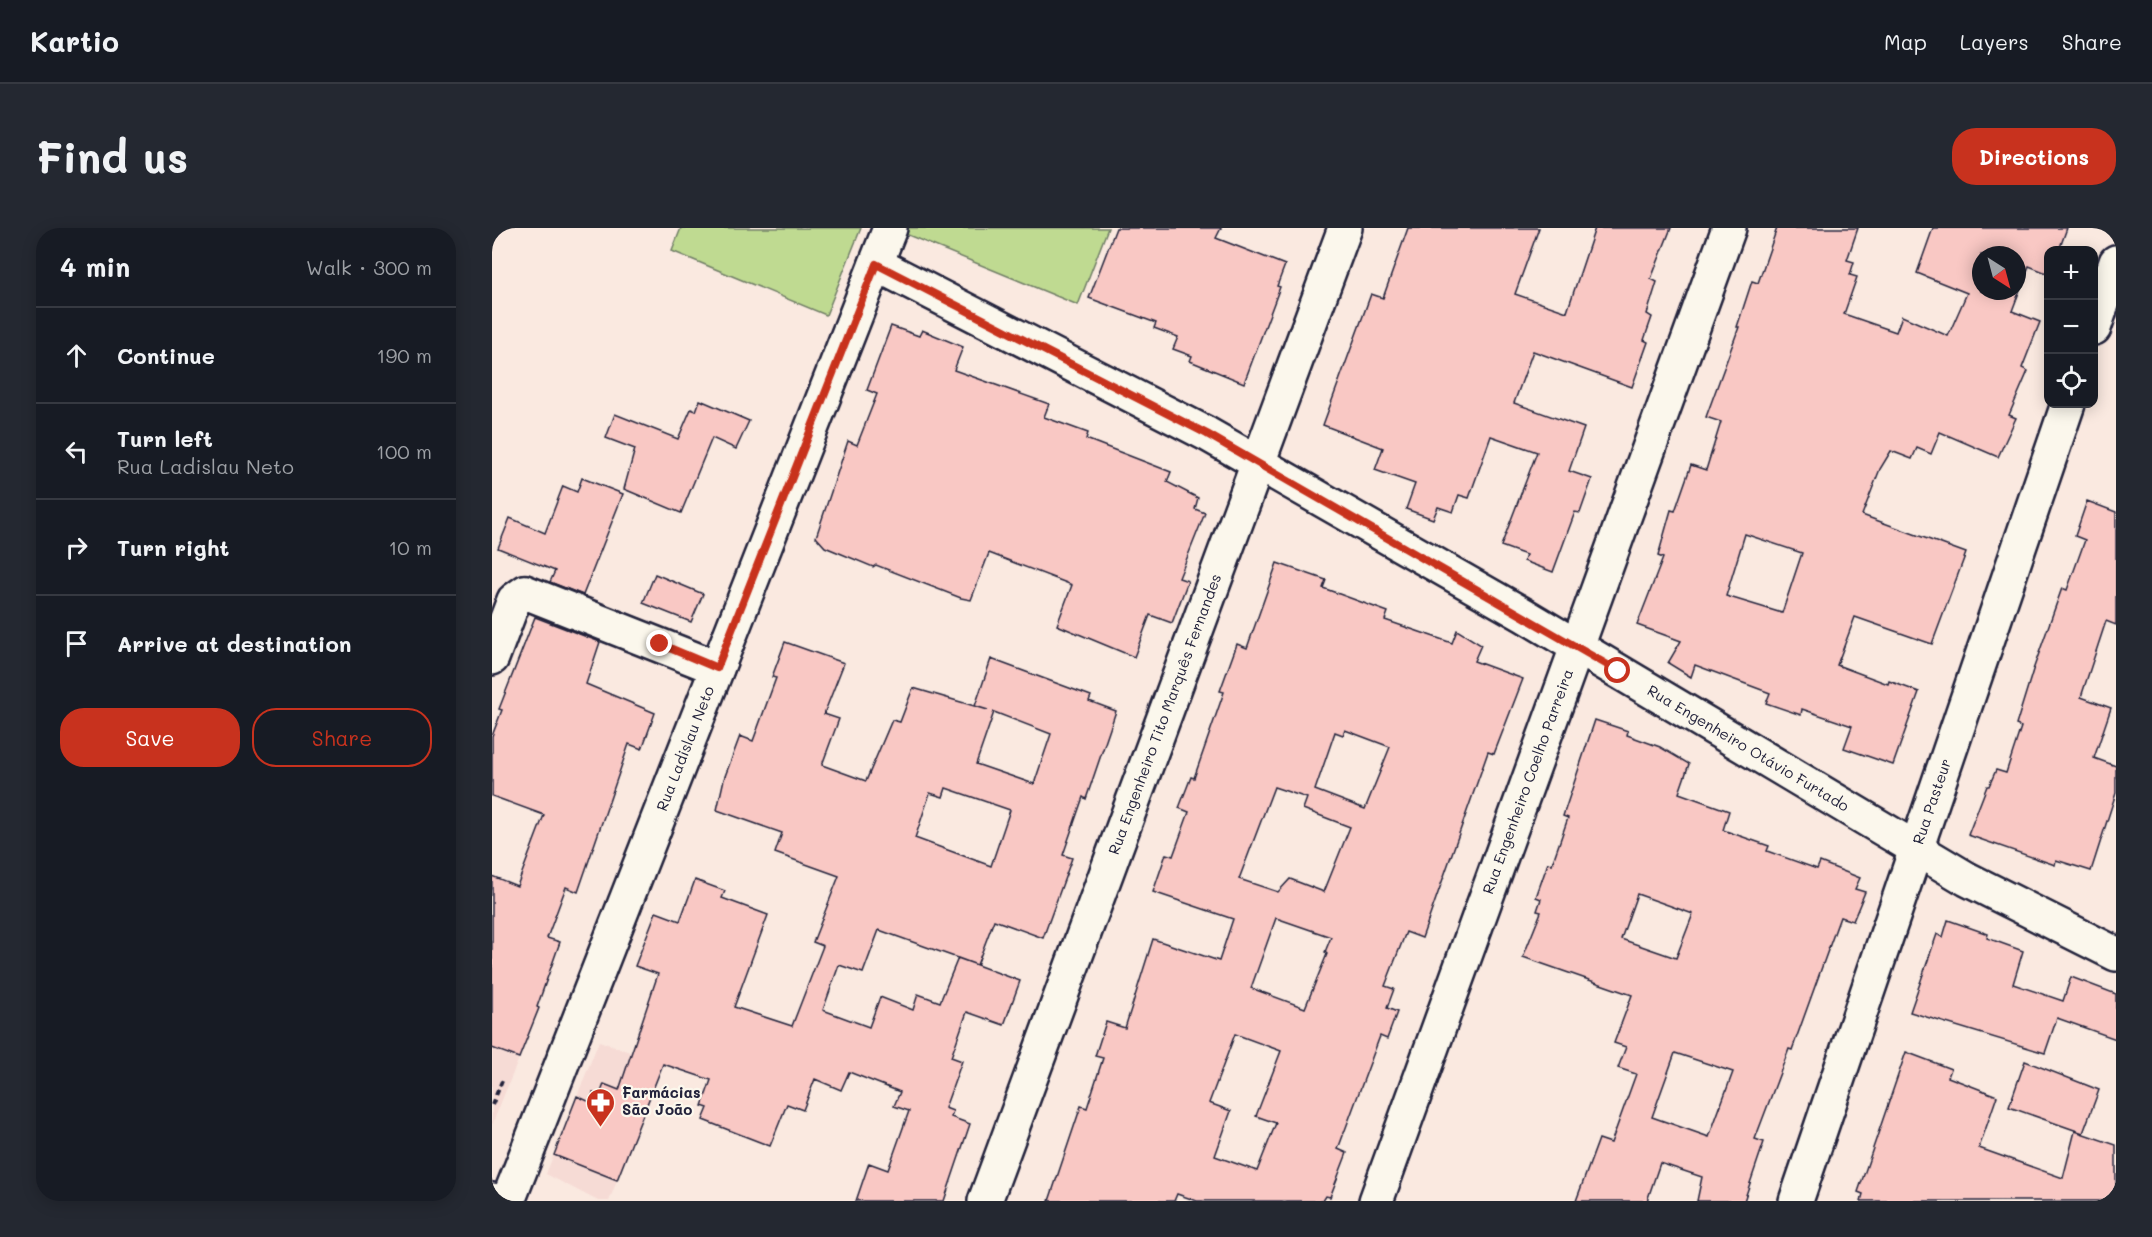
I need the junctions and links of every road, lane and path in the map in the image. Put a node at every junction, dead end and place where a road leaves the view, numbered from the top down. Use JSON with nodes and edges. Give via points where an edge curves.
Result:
{"nodes":[{"id":1,"x":890,"y":228,"type":"edge"},
{"id":2,"x":1345,"y":228,"type":"edge"},
{"id":3,"x":1730,"y":228,"type":"edge"},
{"id":4,"x":2116,"y":262,"type":"edge"},
{"id":5,"x":876,"y":264,"type":"junction"},
{"id":6,"x":2098,"y":316,"type":"edge"},
{"id":7,"x":2067,"y":408,"type":"edge"},
{"id":8,"x":1259,"y":464,"type":"junction"},
{"id":9,"x":1577,"y":646,"type":"junction"},
{"id":10,"x":492,"y":658,"type":"edge"},
{"id":11,"x":717,"y":668,"type":"junction"},
{"id":12,"x":1916,"y":849,"type":"junction"},
{"id":13,"x":2116,"y":954,"type":"edge"},
{"id":14,"x":502,"y":1081,"type":"dead end"},
{"id":15,"x":492,"y":1105,"type":"edge"},
{"id":16,"x":508,"y":1201,"type":"edge"},
{"id":17,"x":986,"y":1201,"type":"edge"},
{"id":18,"x":1376,"y":1201,"type":"edge"},
{"id":19,"x":1796,"y":1201,"type":"edge"}],
"edges":[{"from":1,"to":5,"type":"street","name":"Rua Ladislau Neto"},
{"from":2,"to":8,"type":"street","name":"Rua Engenheiro Tito Marquês Fernandes"},
{"from":3,"to":9,"type":"street","name":"Rua Engenheiro Coelho Parreira"},
{"from":4,"to":6,"type":"street"},
{"from":5,"to":8,"type":"street","name":"Rua Engenheiro Otávio Furtado"},
{"from":5,"to":11,"type":"street","name":"Rua Ladislau Neto"},
{"from":7,"to":12,"type":"street","name":"Rua Pasteur"},
{"from":8,"to":9,"type":"street","name":"Rua Engenheiro Otávio Furtado"},
{"from":8,"to":17,"type":"street","name":"Rua Engenheiro Tito Marquês Fernandes"},
{"from":9,"to":12,"type":"street","name":"Rua Engenheiro Otávio Furtado"},
{"from":9,"to":18,"type":"street","name":"Rua Engenheiro Coelho Parreira"},
{"from":10,"to":11,"type":"street","via":[[514,600],[525,592]]},
{"from":11,"to":16,"type":"street","name":"Rua Ladislau Neto"},
{"from":12,"to":13,"type":"street","name":"Rua Engenheiro Otávio Furtado"},
{"from":12,"to":19,"type":"street","name":"Rua Pasteur"},
{"from":14,"to":15,"type":"path"}]}
